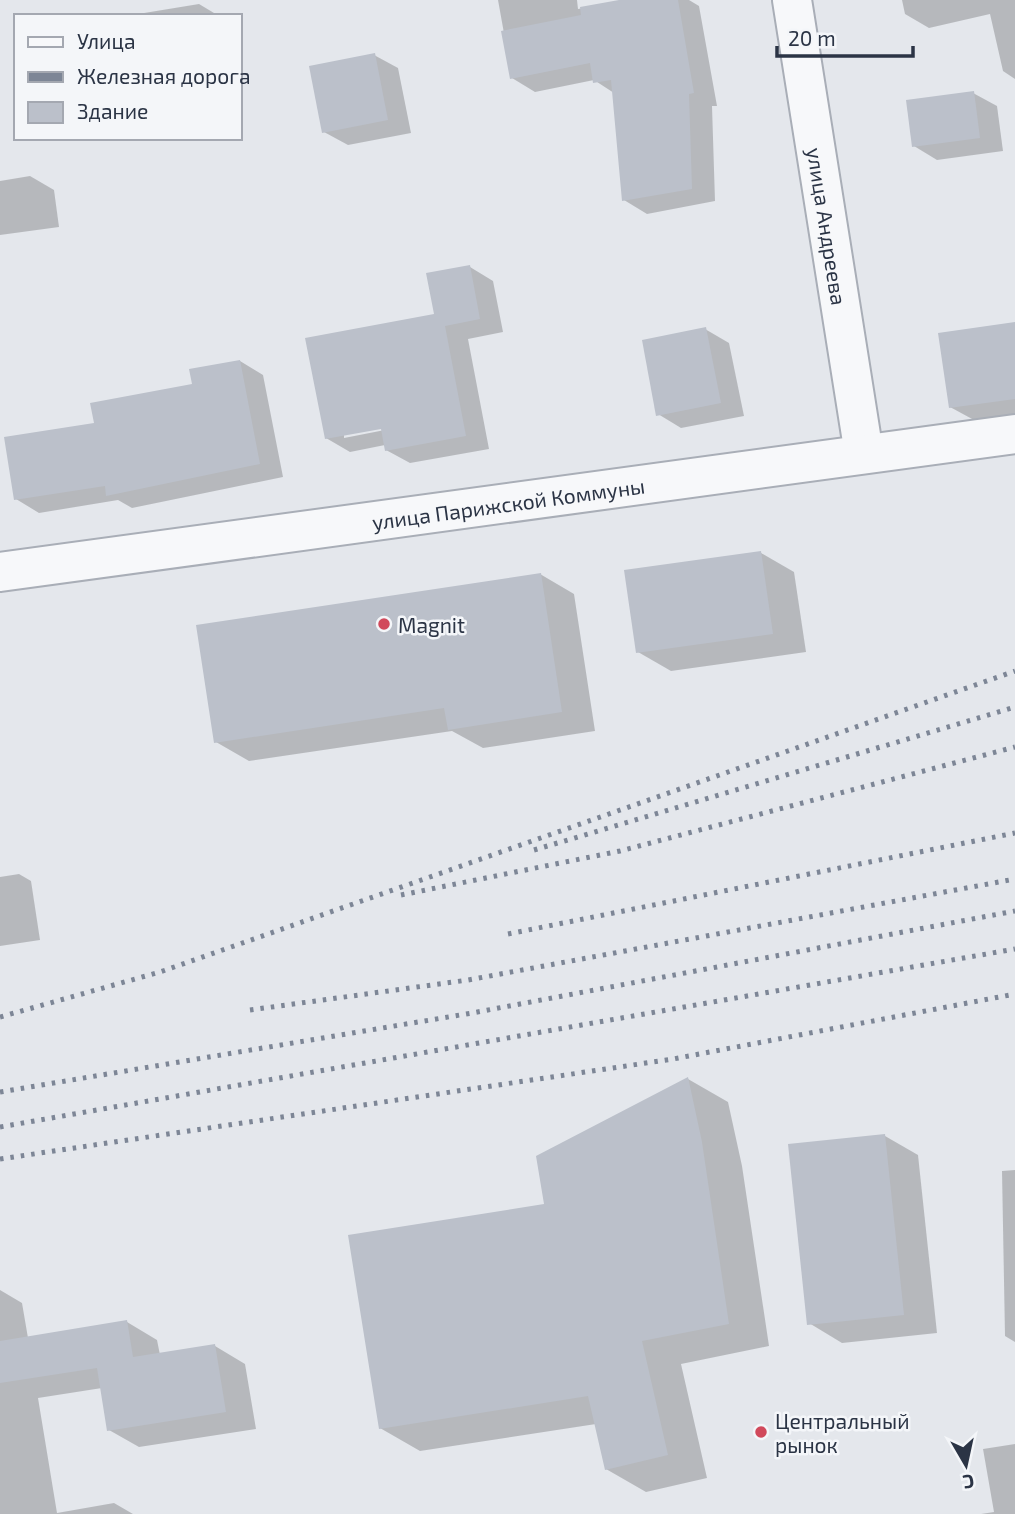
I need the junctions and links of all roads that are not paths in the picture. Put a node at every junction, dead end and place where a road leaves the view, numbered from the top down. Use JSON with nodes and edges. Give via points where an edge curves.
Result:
{"nodes":[{"id":1,"x":793,"y":0,"type":"edge"},
{"id":2,"x":1015,"y":434,"type":"edge"},
{"id":3,"x":864,"y":454,"type":"junction"},
{"id":4,"x":0,"y":572,"type":"edge"}],
"edges":[{"from":1,"to":3,"type":"street","name":"улица Андреева"},
{"from":2,"to":3,"type":"street","name":"улица Парижской Коммуны"},
{"from":3,"to":4,"type":"street","name":"улица Парижской Коммуны"}]}
